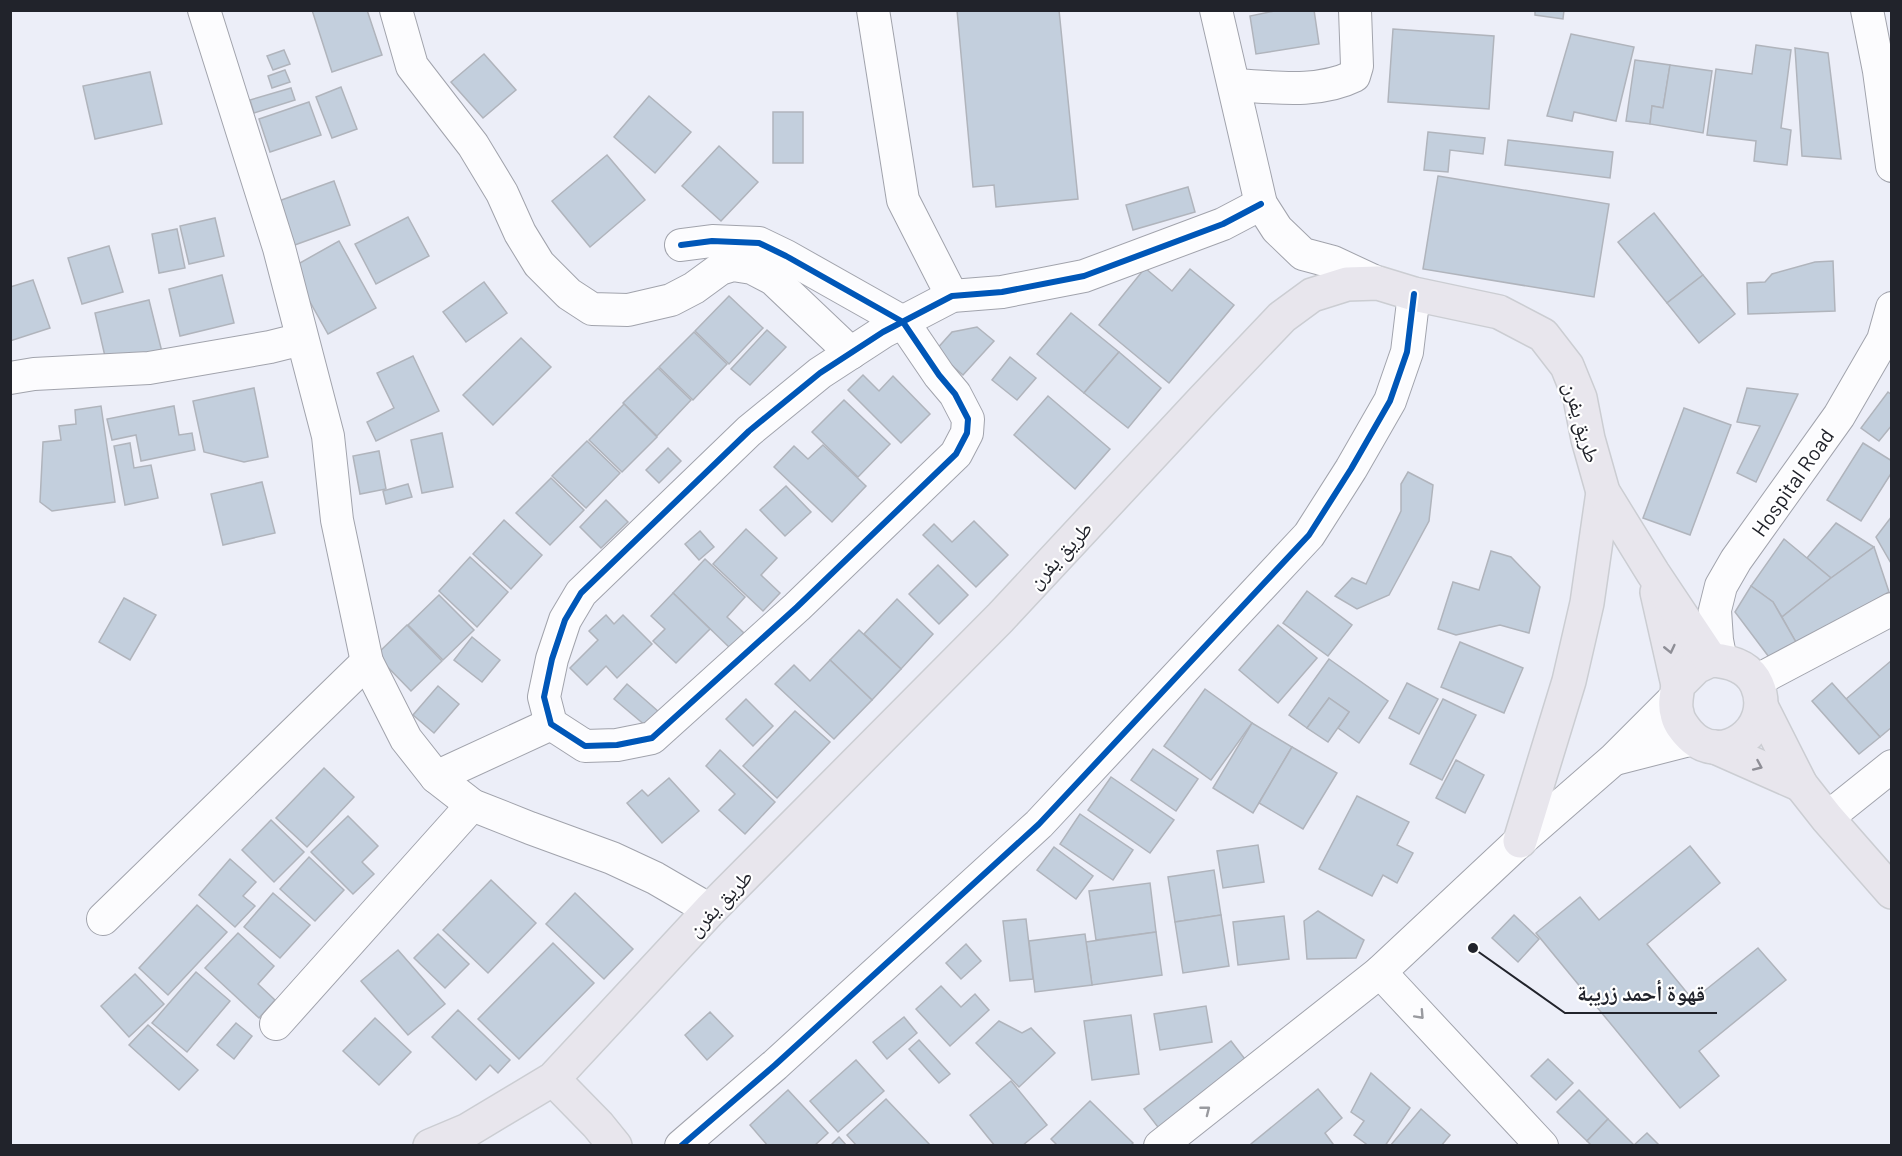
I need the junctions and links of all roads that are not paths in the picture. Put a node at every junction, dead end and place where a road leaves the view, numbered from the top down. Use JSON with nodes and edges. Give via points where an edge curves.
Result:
{"nodes":[{"id":1,"x":204,"y":10,"type":"edge"},
{"id":2,"x":396,"y":10,"type":"edge"},
{"id":3,"x":873,"y":10,"type":"edge"},
{"id":4,"x":1216,"y":10,"type":"edge"},
{"id":5,"x":1355,"y":10,"type":"edge"},
{"id":6,"x":1867,"y":10,"type":"edge"},
{"id":7,"x":1234,"y":85,"type":"junction"},
{"id":8,"x":1892,"y":166,"type":"edge"},
{"id":9,"x":1260,"y":204,"type":"junction"},
{"id":10,"x":681,"y":245,"type":"dead end"},
{"id":11,"x":1378,"y":283,"type":"junction"},
{"id":12,"x":1414,"y":294,"type":"junction"},
{"id":13,"x":952,"y":296,"type":"junction"},
{"id":14,"x":1892,"y":308,"type":"edge"},
{"id":15,"x":903,"y":322,"type":"junction"},
{"id":16,"x":302,"y":339,"type":"junction"},
{"id":17,"x":851,"y":353,"type":"junction"},
{"id":18,"x":10,"y":378,"type":"edge"},
{"id":19,"x":1603,"y":492,"type":"junction"},
{"id":20,"x":1653,"y":573,"type":"junction"},
{"id":21,"x":1892,"y":609,"type":"edge"},
{"id":22,"x":1716,"y":660,"type":"junction"},
{"id":23,"x":367,"y":662,"type":"junction"},
{"id":24,"x":1677,"y":691,"type":"junction"},
{"id":25,"x":1759,"y":694,"type":"junction"},
{"id":26,"x":551,"y":723,"type":"junction"},
{"id":27,"x":1704,"y":743,"type":"junction"},
{"id":28,"x":1614,"y":759,"type":"junction"},
{"id":29,"x":1892,"y":766,"type":"edge"},
{"id":30,"x":436,"y":777,"type":"junction"},
{"id":31,"x":1801,"y":785,"type":"junction"},
{"id":32,"x":472,"y":805,"type":"junction"},
{"id":33,"x":1827,"y":818,"type":"junction"},
{"id":34,"x":1520,"y":841,"type":"junction"},
{"id":35,"x":1892,"y":892,"type":"edge"},
{"id":36,"x":710,"y":910,"type":"junction"},
{"id":37,"x":104,"y":919,"type":"dead end"},
{"id":38,"x":1380,"y":972,"type":"junction"},
{"id":39,"x":276,"y":1024,"type":"dead end"},
{"id":40,"x":553,"y":1079,"type":"junction"},
{"id":41,"x":430,"y":1146,"type":"edge"},
{"id":42,"x":615,"y":1146,"type":"edge"},
{"id":43,"x":681,"y":1146,"type":"edge"},
{"id":44,"x":1160,"y":1146,"type":"edge"},
{"id":45,"x":1542,"y":1146,"type":"edge"}],
"edges":[{"from":1,"to":16,"type":"street","via":[[279,248]]},
{"from":2,"to":17,"type":"street","via":[[412,66],[473,145],[539,264],[569,294],[592,309],[628,310],[671,300],[720,269],[733,265],[752,267],[773,279]]},
{"from":3,"to":13,"type":"street","via":[[903,200]]},
{"from":4,"to":7,"type":"street"},
{"from":5,"to":7,"type":"street","via":[[1354,76],[1328,85]]},
{"from":6,"to":8,"type":"street"},
{"from":7,"to":9,"type":"street"},
{"from":9,"to":11,"type":"street","via":[[1277,229],[1303,254],[1333,262]]},
{"from":9,"to":13,"type":"street","via":[[1223,224],[1084,276],[1002,292]]},
{"from":10,"to":15,"type":"street","via":[[712,241],[759,243]]},
{"from":11,"to":12,"type":"main road","name":"طريق يفرن"},
{"from":11,"to":36,"type":"main road","name":"طريق يفرن","via":[[1347,284],[1312,295],[1282,317],[1000,618]]},
{"from":12,"to":19,"type":"main road","name":"طريق يفرن","via":[[1499,312],[1543,335],[1567,366],[1580,398]]},
{"from":12,"to":43,"type":"street","via":[[1407,352],[1390,400],[1309,535],[1039,824]]},
{"from":13,"to":15,"type":"street"},
{"from":14,"to":22,"type":"street","name":"Hospital Road","via":[[1883,340],[1839,416],[1721,586],[1715,610]]},
{"from":15,"to":17,"type":"street"},
{"from":15,"to":26,"type":"street","via":[[955,394],[968,419],[967,433],[956,454],[797,607],[652,738],[585,746]]},
{"from":16,"to":18,"type":"street","via":[[149,368]]},
{"from":16,"to":23,"type":"street","via":[[328,436],[337,520]]},
{"from":17,"to":26,"type":"street","via":[[749,431],[581,593],[565,620],[552,659],[544,697]]},
{"from":19,"to":20,"type":"main road","name":"طريق يفرن"},
{"from":19,"to":34,"type":"main road","via":[[1587,603],[1574,658]]},
{"from":20,"to":22,"type":"main road","name":"طريق يفرن"},
{"from":20,"to":24,"type":"main road","one_way":true},
{"from":21,"to":25,"type":"street"},
{"from":22,"to":24,"type":"main road","via":[[1696,667]]},
{"from":22,"to":25,"type":"main road","via":[[1747,671]]},
{"from":23,"to":30,"type":"street","via":[[405,739]]},
{"from":23,"to":37,"type":"street"},
{"from":24,"to":27,"type":"main road","via":[[1680,723]]},
{"from":24,"to":28,"type":"street"},
{"from":25,"to":27,"type":"main road","via":[[1758,721],[1741,741],[1728,745]]},
{"from":25,"to":31,"type":"main road"},
{"from":26,"to":30,"type":"street"},
{"from":27,"to":28,"type":"street"},
{"from":27,"to":31,"type":"main road","one_way":true},
{"from":28,"to":34,"type":"street"},
{"from":29,"to":33,"type":"street"},
{"from":30,"to":32,"type":"street"},
{"from":31,"to":33,"type":"main road"},
{"from":32,"to":36,"type":"street","via":[[612,858]]},
{"from":32,"to":39,"type":"street"},
{"from":33,"to":35,"type":"main road"},
{"from":34,"to":38,"type":"street"},
{"from":36,"to":40,"type":"main road","name":"طريق يفرن"},
{"from":44,"to":38,"type":"street","one_way":true},
{"from":38,"to":45,"type":"street","one_way":true},
{"from":40,"to":41,"type":"main road","name":"طريق يفرن","via":[[468,1130]]},
{"from":40,"to":42,"type":"main road"}]}
